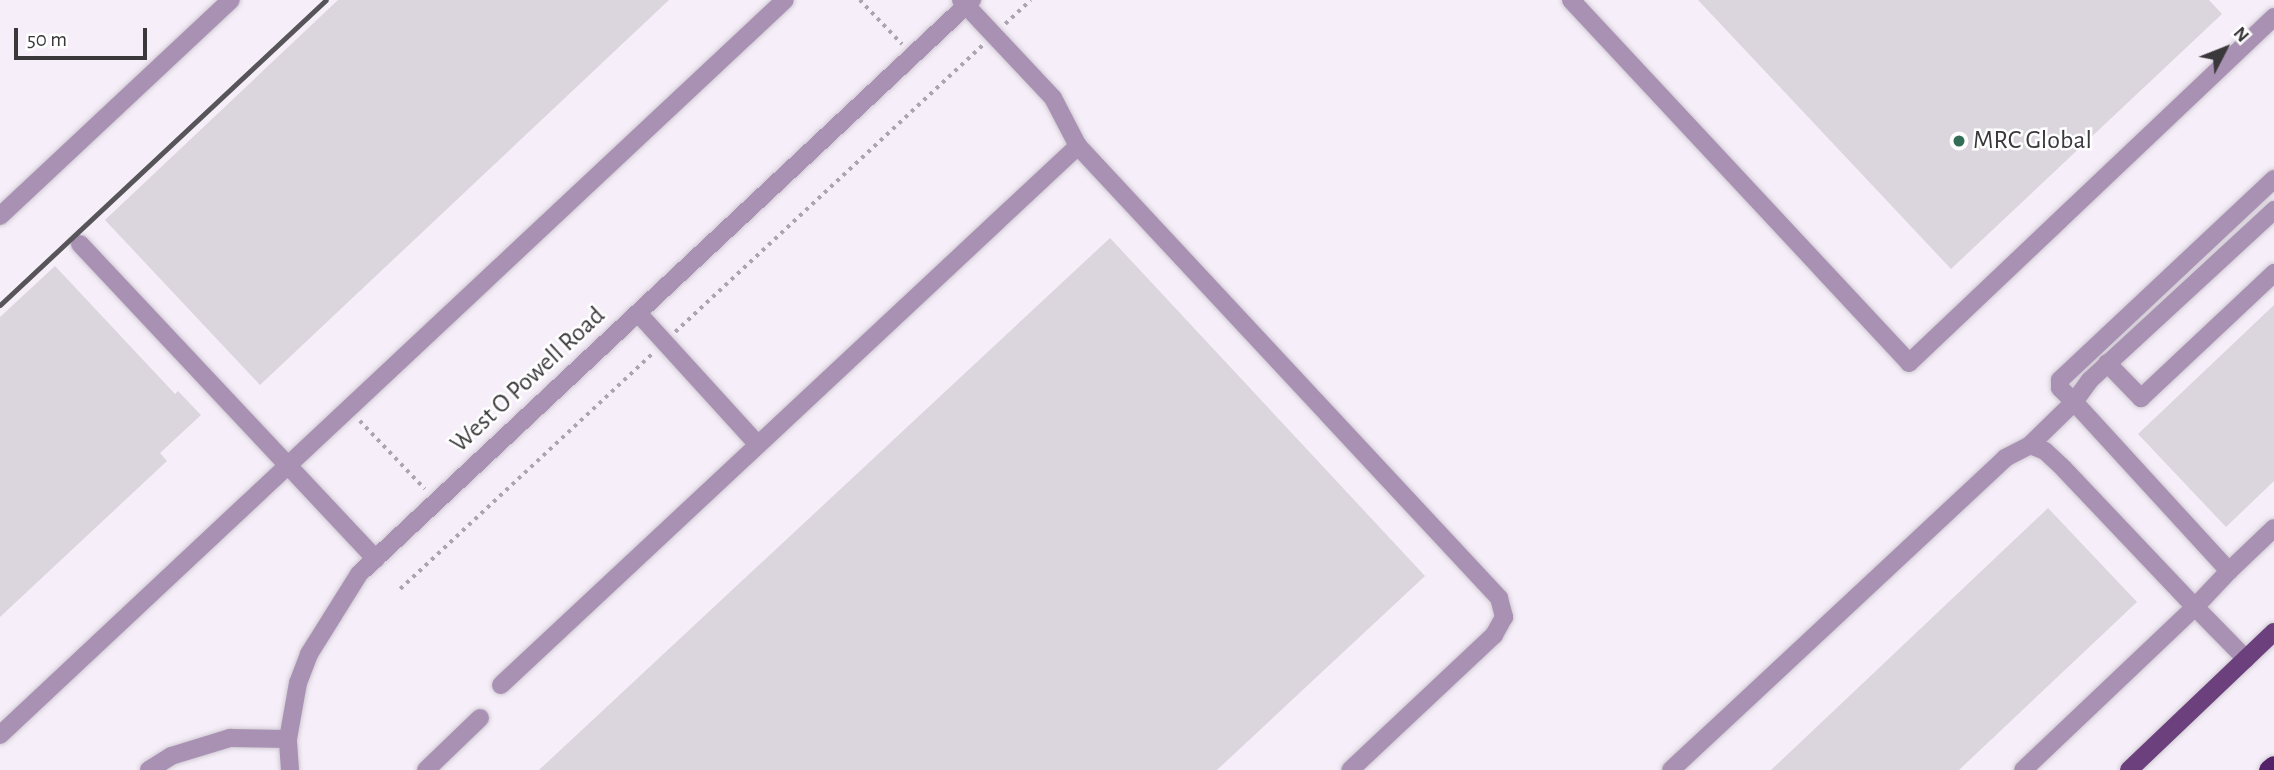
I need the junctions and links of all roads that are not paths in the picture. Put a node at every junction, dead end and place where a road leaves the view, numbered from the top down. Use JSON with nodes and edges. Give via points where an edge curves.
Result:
{"nodes":[{"id":1,"x":231,"y":0,"type":"edge"},
{"id":2,"x":785,"y":0,"type":"edge"},
{"id":3,"x":1571,"y":0,"type":"edge"},
{"id":4,"x":966,"y":2,"type":"edge"},
{"id":5,"x":2274,"y":17,"type":"edge"},
{"id":6,"x":1078,"y":146,"type":"junction"},
{"id":7,"x":2274,"y":179,"type":"edge"},
{"id":8,"x":2274,"y":210,"type":"edge"},
{"id":9,"x":0,"y":216,"type":"edge"},
{"id":10,"x":79,"y":244,"type":"dead end"},
{"id":11,"x":2274,"y":273,"type":"edge"},
{"id":12,"x":638,"y":313,"type":"junction"},
{"id":13,"x":2108,"y":363,"type":"junction"},
{"id":14,"x":2074,"y":402,"type":"junction"},
{"id":15,"x":758,"y":445,"type":"junction"},
{"id":16,"x":2030,"y":445,"type":"junction"},
{"id":17,"x":289,"y":466,"type":"junction"},
{"id":18,"x":2274,"y":528,"type":"edge"},
{"id":19,"x":376,"y":559,"type":"junction"},
{"id":20,"x":2229,"y":571,"type":"junction"},
{"id":21,"x":2195,"y":607,"type":"junction"},
{"id":22,"x":2274,"y":632,"type":"edge"},
{"id":23,"x":2246,"y":659,"type":"junction"},
{"id":24,"x":501,"y":685,"type":"dead end"},
{"id":25,"x":481,"y":718,"type":"dead end"},
{"id":26,"x":0,"y":735,"type":"edge"},
{"id":27,"x":288,"y":739,"type":"junction"},
{"id":28,"x":2274,"y":766,"type":"edge"},
{"id":29,"x":149,"y":770,"type":"edge"},
{"id":30,"x":290,"y":770,"type":"edge"},
{"id":31,"x":426,"y":770,"type":"edge"},
{"id":32,"x":1350,"y":770,"type":"edge"},
{"id":33,"x":1671,"y":770,"type":"edge"},
{"id":34,"x":2023,"y":770,"type":"edge"},
{"id":35,"x":2129,"y":770,"type":"edge"},
{"id":36,"x":2269,"y":770,"type":"edge"}],
"edges":[{"from":1,"to":9,"type":"street"},
{"from":2,"to":17,"type":"street"},
{"from":3,"to":5,"type":"street","via":[[1909,363]]},
{"from":4,"to":6,"type":"street","via":[[1053,98]]},
{"from":4,"to":12,"type":"street","name":"West O Powell Road"},
{"from":6,"to":15,"type":"street"},
{"from":6,"to":32,"type":"street","via":[[1499,598],[1504,617],[1494,635]]},
{"from":7,"to":14,"type":"street","via":[[2060,380],[2060,388]]},
{"from":8,"to":13,"type":"street"},
{"from":10,"to":17,"type":"street"},
{"from":11,"to":13,"type":"street","via":[[2141,398]]},
{"from":12,"to":15,"type":"street"},
{"from":12,"to":19,"type":"street","name":"West O Powell Road"},
{"from":13,"to":14,"type":"street"},
{"from":14,"to":16,"type":"street"},
{"from":14,"to":20,"type":"street"},
{"from":15,"to":24,"type":"street"},
{"from":16,"to":21,"type":"street","via":[[2045,451],[2064,469]]},
{"from":16,"to":33,"type":"street","via":[[2005,458]]},
{"from":17,"to":19,"type":"street"},
{"from":17,"to":26,"type":"street"},
{"from":18,"to":20,"type":"street"},
{"from":19,"to":27,"type":"street","name":"West O Powell Road","via":[[359,574],[309,654],[298,683]]},
{"from":20,"to":21,"type":"street"},
{"from":21,"to":23,"type":"street"},
{"from":21,"to":34,"type":"street"},
{"from":22,"to":23,"type":"main road"},
{"from":23,"to":35,"type":"main road"},
{"from":25,"to":31,"type":"street"},
{"from":27,"to":29,"type":"street","via":[[230,738],[171,756]]},
{"from":27,"to":30,"type":"street","name":"West O Powell Road"},
{"from":28,"to":36,"type":"highway"}]}
